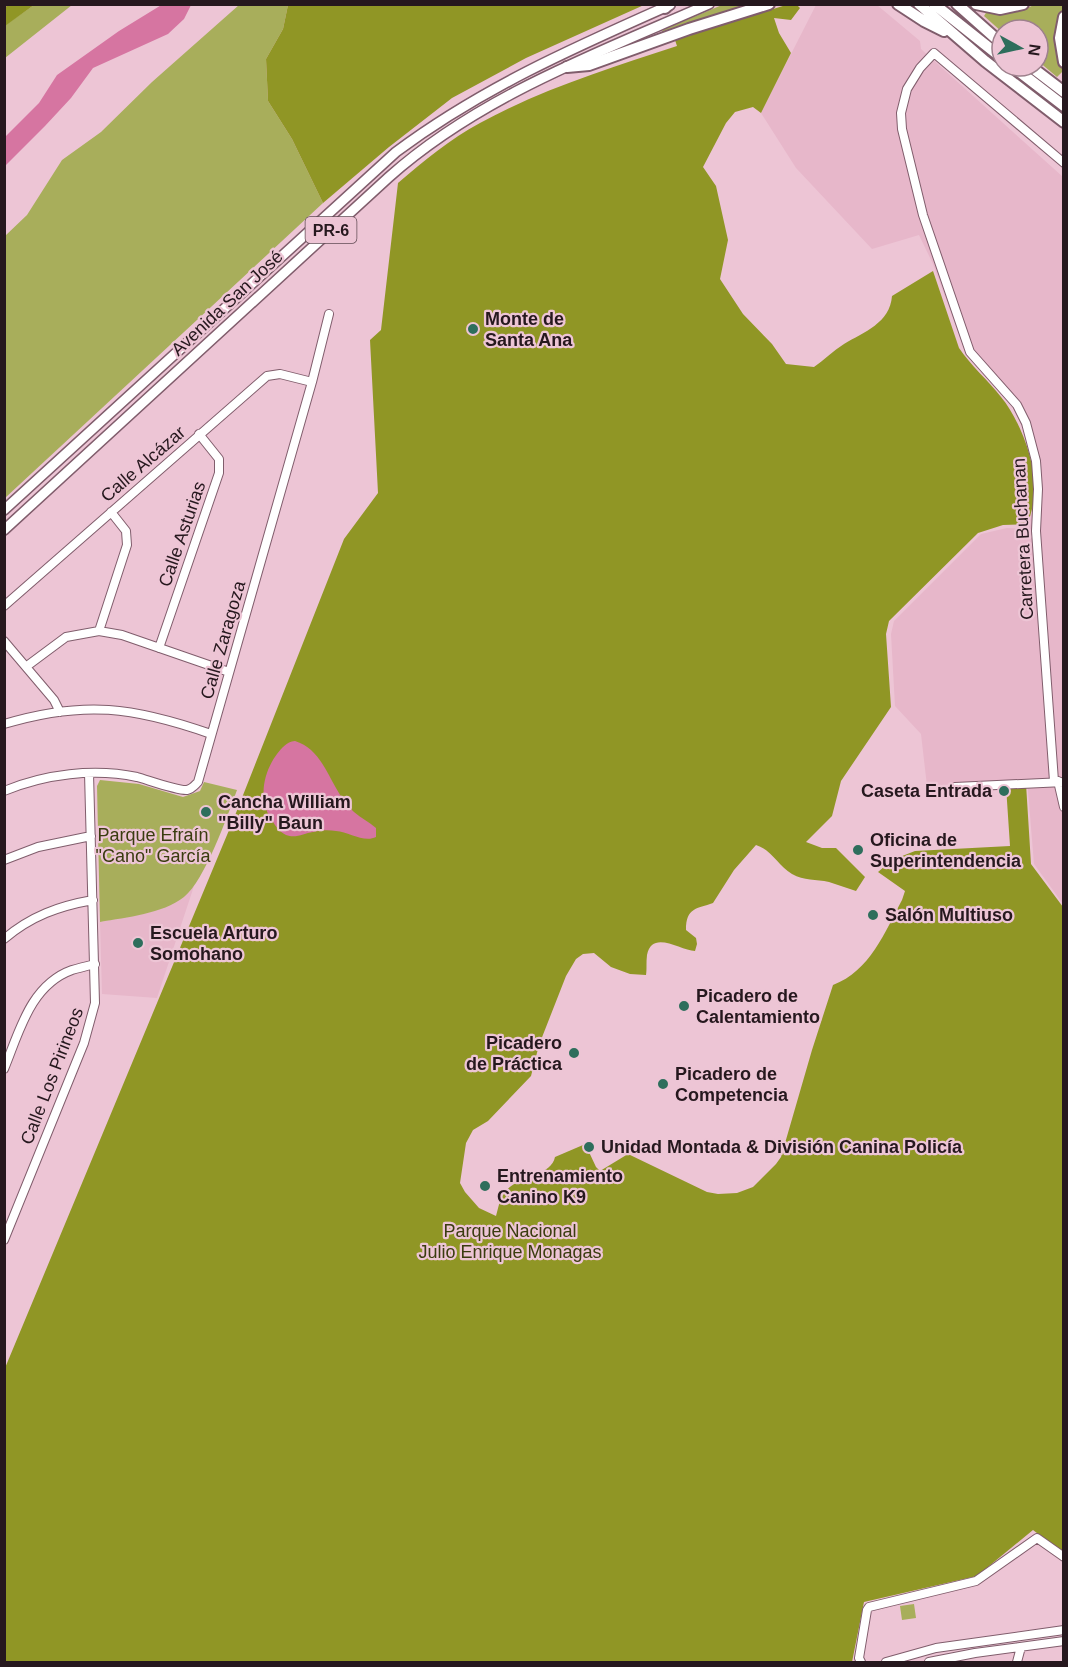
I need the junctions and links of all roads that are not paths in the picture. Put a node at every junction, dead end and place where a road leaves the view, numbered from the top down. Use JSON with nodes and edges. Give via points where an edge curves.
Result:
{"nodes":[{"id":1,"x":709,"y":4,"type":"edge"},
{"id":2,"x":769,"y":4,"type":"edge"},
{"id":3,"x":898,"y":4,"type":"edge"},
{"id":4,"x":919,"y":4,"type":"edge"},
{"id":5,"x":934,"y":4,"type":"edge"},
{"id":6,"x":957,"y":4,"type":"edge"},
{"id":7,"x":976,"y":4,"type":"edge"},
{"id":8,"x":1023,"y":4,"type":"edge"},
{"id":9,"x":669,"y":6,"type":"edge"},
{"id":10,"x":1064,"y":17,"type":"edge"},
{"id":11,"x":990,"y":33,"type":"edge"},
{"id":12,"x":955,"y":36,"type":"junction"},
{"id":13,"x":990,"y":48,"type":"edge"},
{"id":14,"x":1064,"y":62,"type":"edge"},
{"id":15,"x":567,"y":67,"type":"junction"},
{"id":16,"x":1028,"y":78,"type":"edge"},
{"id":17,"x":1046,"y":78,"type":"edge"},
{"id":18,"x":1064,"y":92,"type":"edge"},
{"id":19,"x":1064,"y":106,"type":"edge"},
{"id":20,"x":1064,"y":122,"type":"edge"},
{"id":21,"x":1064,"y":163,"type":"edge"},
{"id":22,"x":328,"y":314,"type":"dead end"},
{"id":23,"x":312,"y":382,"type":"junction"},
{"id":24,"x":200,"y":434,"type":"junction"},
{"id":25,"x":4,"y":510,"type":"edge"},
{"id":26,"x":111,"y":512,"type":"junction"},
{"id":27,"x":4,"y":530,"type":"edge"},
{"id":28,"x":4,"y":606,"type":"edge"},
{"id":29,"x":99,"y":631,"type":"junction"},
{"id":30,"x":4,"y":641,"type":"edge"},
{"id":31,"x":159,"y":648,"type":"junction"},
{"id":32,"x":27,"y":666,"type":"junction"},
{"id":33,"x":229,"y":672,"type":"junction"},
{"id":34,"x":60,"y":712,"type":"junction"},
{"id":35,"x":4,"y":724,"type":"edge"},
{"id":36,"x":211,"y":734,"type":"junction"},
{"id":37,"x":89,"y":773,"type":"junction"},
{"id":38,"x":1058,"y":781,"type":"edge"},
{"id":39,"x":955,"y":787,"type":"dead end"},
{"id":40,"x":4,"y":791,"type":"edge"},
{"id":41,"x":1064,"y":807,"type":"edge"},
{"id":42,"x":91,"y":836,"type":"junction"},
{"id":43,"x":4,"y":860,"type":"edge"},
{"id":44,"x":93,"y":900,"type":"junction"},
{"id":45,"x":4,"y":939,"type":"edge"},
{"id":46,"x":95,"y":964,"type":"junction"},
{"id":47,"x":4,"y":1069,"type":"edge"},
{"id":48,"x":4,"y":1240,"type":"edge"},
{"id":49,"x":1064,"y":1557,"type":"edge"},
{"id":50,"x":1064,"y":1630,"type":"edge"},
{"id":51,"x":1064,"y":1641,"type":"edge"},
{"id":52,"x":1021,"y":1647,"type":"junction"},
{"id":53,"x":861,"y":1662,"type":"edge"},
{"id":54,"x":886,"y":1662,"type":"edge"},
{"id":55,"x":930,"y":1662,"type":"edge"},
{"id":56,"x":1017,"y":1662,"type":"edge"}],
"edges":[{"from":1,"to":15,"type":"main road","name":"Avenida San José","number":"PR-6"},
{"from":2,"to":15,"type":"highway","via":[[589,65]]},
{"from":3,"to":12,"type":"highway"},
{"from":4,"to":12,"type":"highway"},
{"from":5,"to":13,"type":"highway"},
{"from":6,"to":11,"type":"highway"},
{"from":7,"to":8,"type":"highway","via":[[1005,9]]},
{"from":9,"to":25,"type":"main road","name":"Avenida San José","number":"PR-6","via":[[486,92],[404,146]]},
{"from":10,"to":14,"type":"highway","via":[[1060,45]]},
{"from":12,"to":20,"type":"highway"},
{"from":15,"to":27,"type":"main road","name":"Avenida San José","number":"PR-6","via":[[480,111],[399,168]]},
{"from":16,"to":19,"type":"highway"},
{"from":17,"to":18,"type":"highway"},
{"from":21,"to":38,"type":"street","name":"Carretera Buchanan","via":[[934,53],[907,89],[902,129],[923,215],[970,352],[1017,405],[1036,461],[1036,531]]},
{"from":22,"to":23,"type":"street","name":"Calle Zaragoza"},
{"from":23,"to":24,"type":"street","name":"Calle Alcázar","via":[[280,374],[267,376]]},
{"from":23,"to":33,"type":"street","name":"Calle Zaragoza"},
{"from":24,"to":26,"type":"street","name":"Calle Alcázar"},
{"from":24,"to":31,"type":"street","name":"Calle Asturias","via":[[219,459],[219,473]]},
{"from":26,"to":28,"type":"street","name":"Calle Alcázar"},
{"from":26,"to":29,"type":"street","via":[[126,531],[127,545]]},
{"from":29,"to":31,"type":"street"},
{"from":29,"to":32,"type":"street","via":[[66,637]]},
{"from":30,"to":32,"type":"street"},
{"from":31,"to":33,"type":"street"},
{"from":32,"to":34,"type":"street"},
{"from":33,"to":36,"type":"street","name":"Calle Zaragoza"},
{"from":34,"to":35,"type":"street"},
{"from":34,"to":36,"type":"street","via":[[135,712]]},
{"from":36,"to":37,"type":"street","name":"Calle Zaragoza","via":[[198,782],[188,790],[135,777]]},
{"from":37,"to":40,"type":"street","name":"Calle Zaragoza","via":[[53,777]]},
{"from":37,"to":42,"type":"street","name":"Calle Los Pirineos"},
{"from":38,"to":39,"type":"street"},
{"from":38,"to":41,"type":"street","name":"Carretera Buchanan"},
{"from":42,"to":43,"type":"street","via":[[38,846]]},
{"from":42,"to":44,"type":"street","name":"Calle Los Pirineos"},
{"from":44,"to":45,"type":"street","via":[[40,914]]},
{"from":44,"to":46,"type":"street","name":"Calle Los Pirineos"},
{"from":46,"to":47,"type":"street","via":[[71,970],[40,993],[28,1011]]},
{"from":46,"to":48,"type":"street","name":"Calle Los Pirineos","via":[[92,1019]]},
{"from":49,"to":53,"type":"street","via":[[1037,1538],[976,1581],[869,1607]]},
{"from":50,"to":54,"type":"street","via":[[936,1648]]},
{"from":51,"to":52,"type":"street"},
{"from":52,"to":55,"type":"street"},
{"from":52,"to":56,"type":"street"}]}
